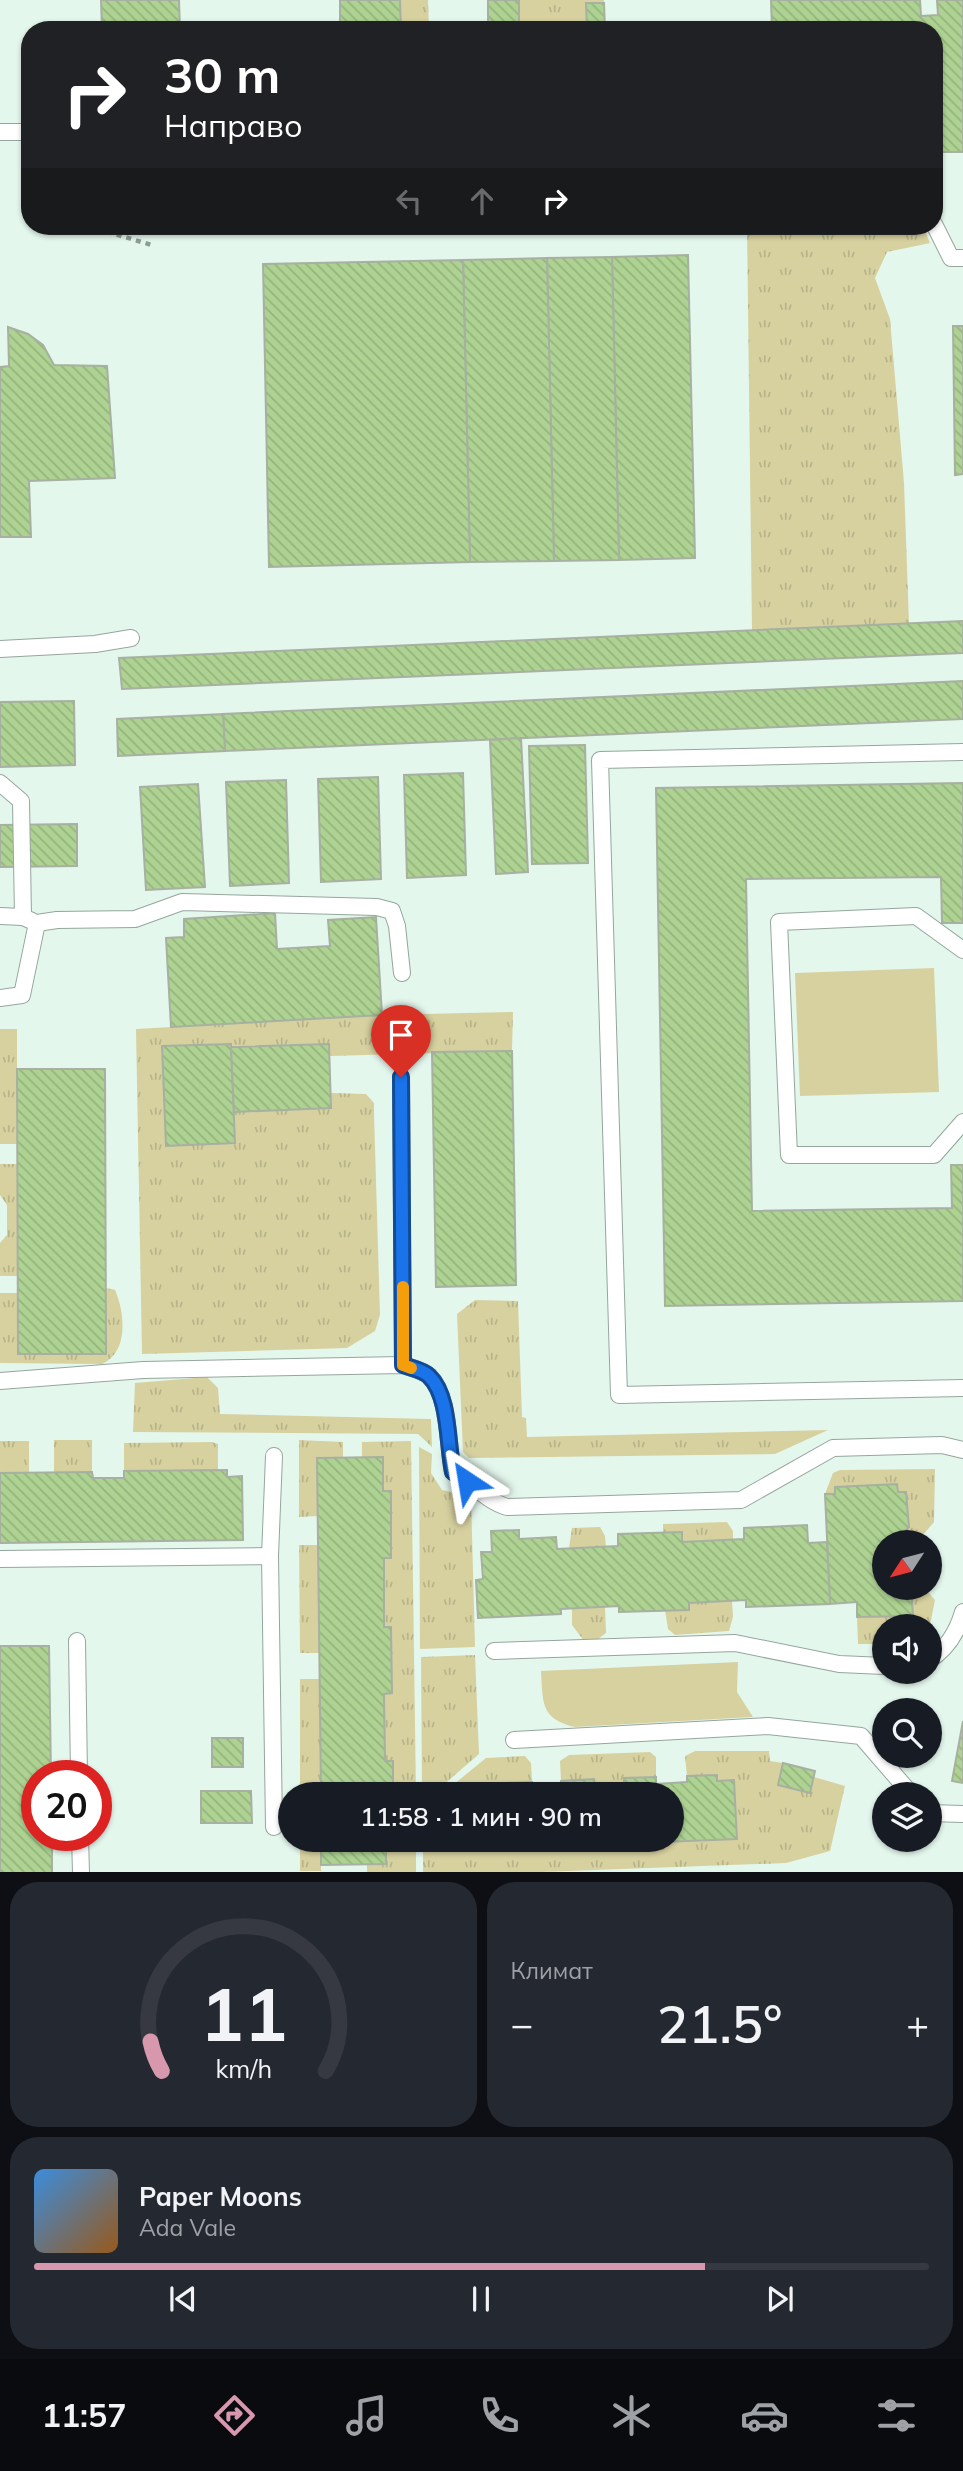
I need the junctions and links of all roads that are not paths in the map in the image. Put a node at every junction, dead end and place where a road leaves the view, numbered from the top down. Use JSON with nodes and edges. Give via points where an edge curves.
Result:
{"nodes":[{"id":1,"x":0,"y":132,"type":"edge"},
{"id":2,"x":21,"y":132,"type":"edge"},
{"id":3,"x":940,"y":235,"type":"edge"},
{"id":4,"x":963,"y":258,"type":"edge"},
{"id":5,"x":131,"y":638,"type":"dead end"},
{"id":6,"x":0,"y":649,"type":"edge"},
{"id":7,"x":963,"y":752,"type":"edge"},
{"id":8,"x":0,"y":783,"type":"edge"},
{"id":9,"x":0,"y":916,"type":"edge"},
{"id":10,"x":30,"y":920,"type":"junction"},
{"id":11,"x":963,"y":950,"type":"edge"},
{"id":12,"x":401,"y":973,"type":"dead end"},
{"id":13,"x":0,"y":998,"type":"edge"},
{"id":14,"x":401,"y":1077,"type":"dead end"},
{"id":15,"x":963,"y":1122,"type":"edge"},
{"id":16,"x":403,"y":1365,"type":"junction"},
{"id":17,"x":0,"y":1381,"type":"edge"},
{"id":18,"x":963,"y":1388,"type":"edge"},
{"id":19,"x":963,"y":1450,"type":"edge"},
{"id":20,"x":274,"y":1456,"type":"dead end"},
{"id":21,"x":270,"y":1556,"type":"junction"},
{"id":22,"x":0,"y":1559,"type":"edge"},
{"id":23,"x":963,"y":1612,"type":"edge"},
{"id":24,"x":77,"y":1641,"type":"dead end"},
{"id":25,"x":494,"y":1651,"type":"dead end"},
{"id":26,"x":942,"y":1652,"type":"edge"},
{"id":27,"x":872,"y":1665,"type":"edge"},
{"id":28,"x":514,"y":1740,"type":"dead end"},
{"id":29,"x":79,"y":1760,"type":"edge"},
{"id":30,"x":901,"y":1782,"type":"edge"},
{"id":31,"x":942,"y":1813,"type":"edge"},
{"id":32,"x":963,"y":1814,"type":"edge"},
{"id":33,"x":274,"y":1827,"type":"dead end"},
{"id":34,"x":80,"y":1851,"type":"edge"},
{"id":35,"x":81,"y":1872,"type":"edge"}],
"edges":[{"from":1,"to":2,"type":"lane"},
{"from":3,"to":4,"type":"lane","via":[[951,258]]},
{"from":5,"to":6,"type":"lane"},
{"from":7,"to":18,"type":"lane","via":[[600,760],[619,1395]]},
{"from":8,"to":10,"type":"lane","via":[[21,801]]},
{"from":9,"to":10,"type":"lane"},
{"from":10,"to":12,"type":"lane","via":[[135,919],[182,902],[377,907],[392,911]]},
{"from":10,"to":13,"type":"lane","via":[[22,995]]},
{"from":11,"to":15,"type":"lane","via":[[916,916],[779,922],[789,1155],[934,1155]]},
{"from":14,"to":16,"type":"lane"},
{"from":16,"to":17,"type":"lane","via":[[143,1370]]},
{"from":16,"to":19,"type":"lane","via":[[428,1374],[440,1390],[453,1472],[493,1503],[507,1507],[741,1500],[833,1448],[942,1445]]},
{"from":20,"to":21,"type":"lane"},
{"from":21,"to":22,"type":"lane"},
{"from":21,"to":33,"type":"lane"},
{"from":23,"to":26,"type":"lane"},
{"from":24,"to":29,"type":"lane"},
{"from":25,"to":27,"type":"lane","via":[[735,1643],[839,1664]]},
{"from":28,"to":30,"type":"lane","via":[[768,1726],[861,1736]]},
{"from":31,"to":32,"type":"lane"},
{"from":34,"to":35,"type":"lane"}]}
